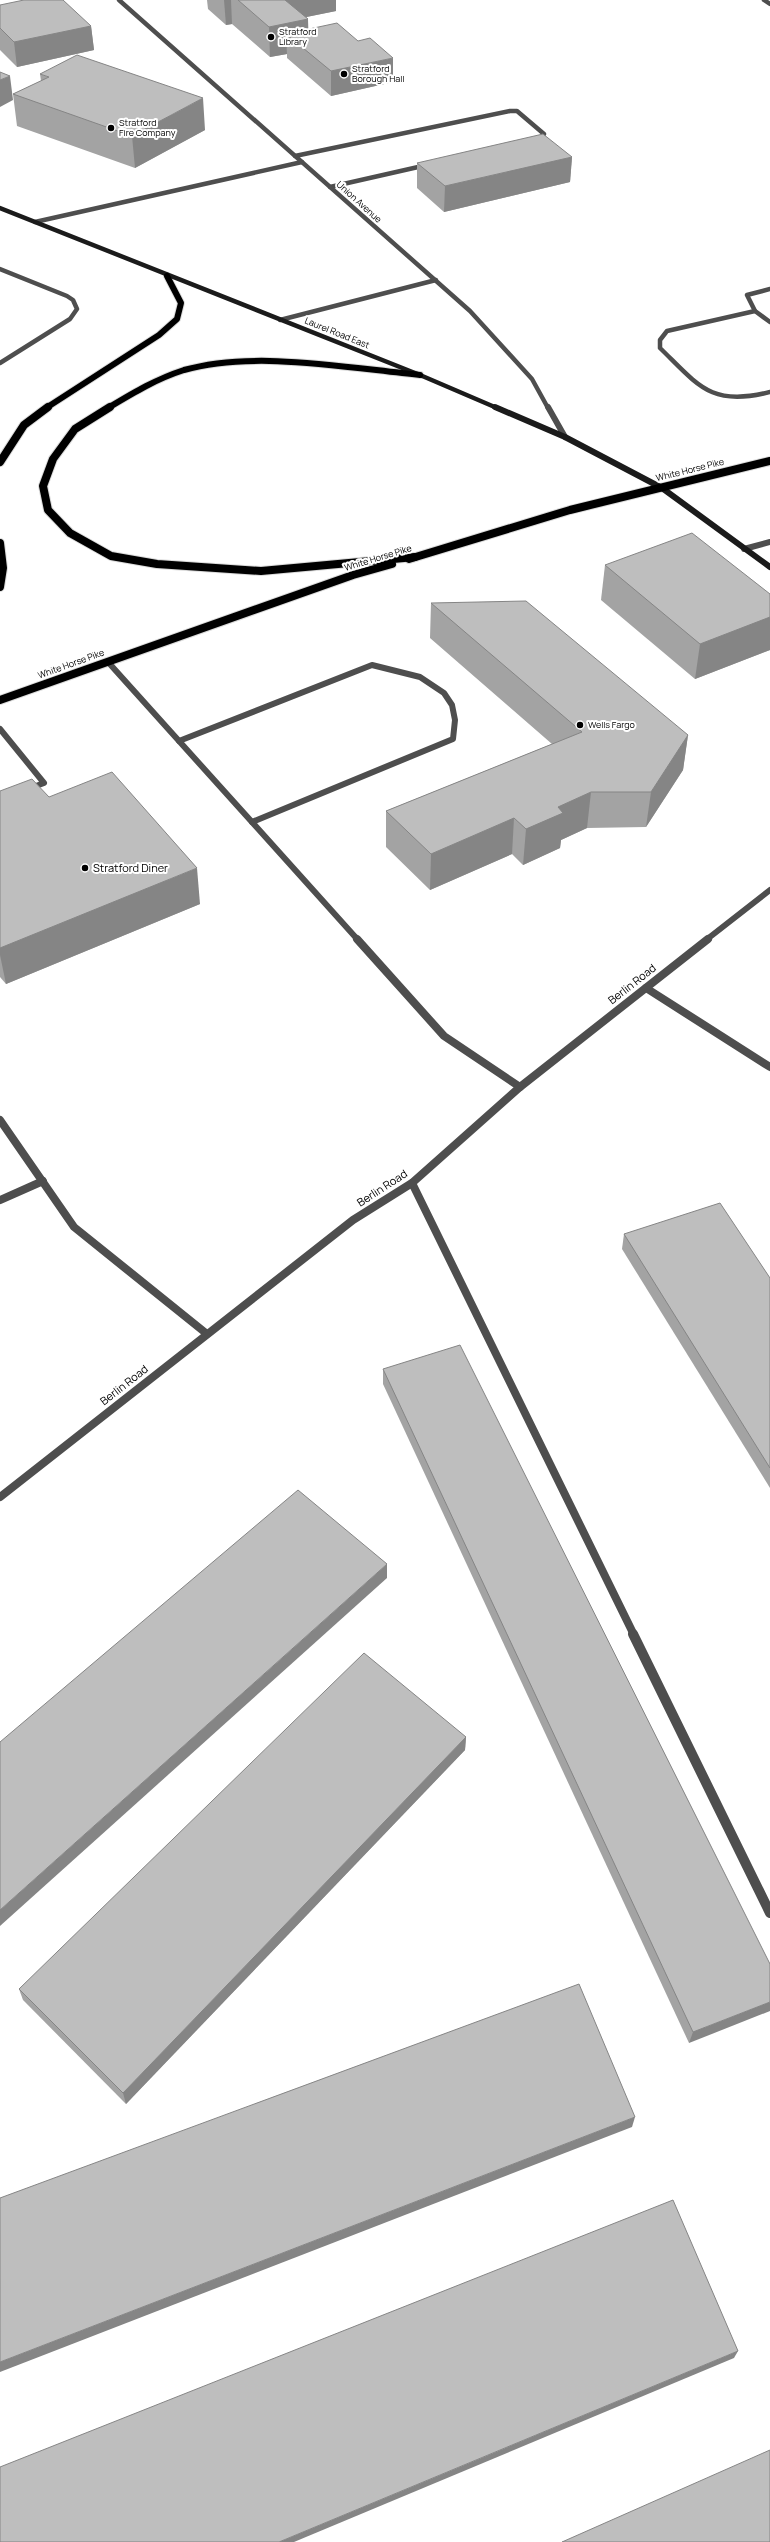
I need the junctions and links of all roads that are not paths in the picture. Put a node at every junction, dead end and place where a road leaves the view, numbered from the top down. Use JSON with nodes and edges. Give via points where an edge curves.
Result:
{"nodes":[{"id":1,"x":119,"y":0,"type":"edge"},
{"id":2,"x":764,"y":0,"type":"edge"},
{"id":3,"x":770,"y":4,"type":"edge"},
{"id":4,"x":527,"y":141,"type":"edge"},
{"id":5,"x":295,"y":156,"type":"junction"},
{"id":6,"x":302,"y":162,"type":"junction"},
{"id":7,"x":434,"y":163,"type":"edge"},
{"id":8,"x":330,"y":187,"type":"junction"},
{"id":9,"x":0,"y":208,"type":"edge"},
{"id":10,"x":35,"y":222,"type":"junction"},
{"id":11,"x":0,"y":269,"type":"edge"},
{"id":12,"x":6,"y":272,"type":"junction"},
{"id":13,"x":0,"y":276,"type":"edge"},
{"id":14,"x":168,"y":276,"type":"junction"},
{"id":15,"x":436,"y":280,"type":"junction"},
{"id":16,"x":770,"y":289,"type":"edge"},
{"id":17,"x":755,"y":311,"type":"junction"},
{"id":18,"x":280,"y":320,"type":"junction"},
{"id":19,"x":770,"y":322,"type":"edge"},
{"id":20,"x":0,"y":363,"type":"edge"},
{"id":21,"x":420,"y":375,"type":"junction"},
{"id":22,"x":770,"y":392,"type":"edge"},
{"id":23,"x":565,"y":437,"type":"junction"},
{"id":24,"x":770,"y":461,"type":"edge"},
{"id":25,"x":0,"y":462,"type":"edge"},
{"id":26,"x":662,"y":488,"type":"junction"},
{"id":27,"x":770,"y":542,"type":"edge"},
{"id":28,"x":0,"y":543,"type":"edge"},
{"id":29,"x":744,"y":548,"type":"junction"},
{"id":30,"x":415,"y":557,"type":"junction"},
{"id":31,"x":770,"y":567,"type":"edge"},
{"id":32,"x":0,"y":587,"type":"edge"},
{"id":33,"x":108,"y":662,"type":"junction"},
{"id":34,"x":0,"y":700,"type":"edge"},
{"id":35,"x":0,"y":729,"type":"edge"},
{"id":36,"x":179,"y":741,"type":"junction"},
{"id":37,"x":22,"y":791,"type":"edge"},
{"id":38,"x":252,"y":822,"type":"junction"},
{"id":39,"x":770,"y":890,"type":"edge"},
{"id":40,"x":646,"y":988,"type":"junction"},
{"id":41,"x":770,"y":1067,"type":"edge"},
{"id":42,"x":520,"y":1087,"type":"junction"},
{"id":43,"x":0,"y":1120,"type":"edge"},
{"id":44,"x":43,"y":1181,"type":"junction"},
{"id":45,"x":412,"y":1183,"type":"junction"},
{"id":46,"x":0,"y":1200,"type":"edge"},
{"id":47,"x":207,"y":1334,"type":"junction"},
{"id":48,"x":0,"y":1497,"type":"edge"},
{"id":49,"x":770,"y":1913,"type":"edge"}],
"edges":[{"from":1,"to":5,"type":"street","name":"Union Avenue"},
{"from":2,"to":3,"type":"street"},
{"from":4,"to":5,"type":"street","via":[[542,138],[544,134],[517,111],[510,111]]},
{"from":5,"to":6,"type":"street","name":"Union Avenue"},
{"from":6,"to":8,"type":"street","name":"Union Avenue"},
{"from":6,"to":10,"type":"street"},
{"from":7,"to":8,"type":"street"},
{"from":8,"to":15,"type":"street","name":"Union Avenue"},
{"from":9,"to":10,"type":"main road","name":"Laurel Road East"},
{"from":10,"to":14,"type":"main road","name":"Laurel Road East"},
{"from":11,"to":12,"type":"street"},
{"from":12,"to":13,"type":"street"},
{"from":12,"to":20,"type":"street","via":[[67,296],[74,300],[77,309],[70,319]]},
{"from":14,"to":18,"type":"main road","name":"Laurel Road East"},
{"from":14,"to":25,"type":"highway","via":[[180,303],[177,319],[159,335],[24,425]]},
{"from":15,"to":18,"type":"street"},
{"from":15,"to":23,"type":"street","name":"Union Avenue","via":[[470,311],[532,379]]},
{"from":16,"to":17,"type":"street","via":[[747,295]]},
{"from":17,"to":19,"type":"street"},
{"from":17,"to":22,"type":"street","via":[[667,331],[660,340],[660,348],[698,383],[717,396],[741,397]]},
{"from":18,"to":21,"type":"main road","name":"Laurel Road East"},
{"from":21,"to":23,"type":"main road","name":"Laurel Road East"},
{"from":21,"to":30,"type":"highway","via":[[262,360],[230,362],[186,370],[145,385],[75,429],[52,459],[43,486],[48,510],[66,528],[111,556],[157,564],[261,571]]},
{"from":23,"to":26,"type":"main road","name":"Laurel Road East"},
{"from":24,"to":26,"type":"highway","name":"White Horse Pike"},
{"from":26,"to":29,"type":"main road","name":"Laurel Road East"},
{"from":26,"to":30,"type":"highway","name":"White Horse Pike","via":[[570,510]]},
{"from":27,"to":29,"type":"street"},
{"from":28,"to":32,"type":"highway","via":[[3,568]]},
{"from":29,"to":31,"type":"main road","name":"Laurel Road East"},
{"from":30,"to":33,"type":"highway","name":"White Horse Pike","via":[[352,575]]},
{"from":33,"to":34,"type":"highway","name":"White Horse Pike"},
{"from":33,"to":36,"type":"street"},
{"from":35,"to":37,"type":"street","via":[[44,783]]},
{"from":36,"to":38,"type":"street"},
{"from":36,"to":38,"type":"street","via":[[372,665],[398,669],[422,677],[441,690],[453,705],[457,722],[453,739]]},
{"from":38,"to":42,"type":"street","via":[[444,1036]]},
{"from":39,"to":40,"type":"street","name":"Berlin Road"},
{"from":40,"to":41,"type":"street"},
{"from":40,"to":42,"type":"street","name":"Berlin Road"},
{"from":42,"to":45,"type":"street","name":"Berlin Road"},
{"from":43,"to":44,"type":"street"},
{"from":44,"to":46,"type":"street"},
{"from":44,"to":47,"type":"street","via":[[74,1227]]},
{"from":45,"to":47,"type":"street","name":"Berlin Road","via":[[353,1220]]},
{"from":45,"to":49,"type":"street"},
{"from":47,"to":48,"type":"street","name":"Berlin Road"}]}
